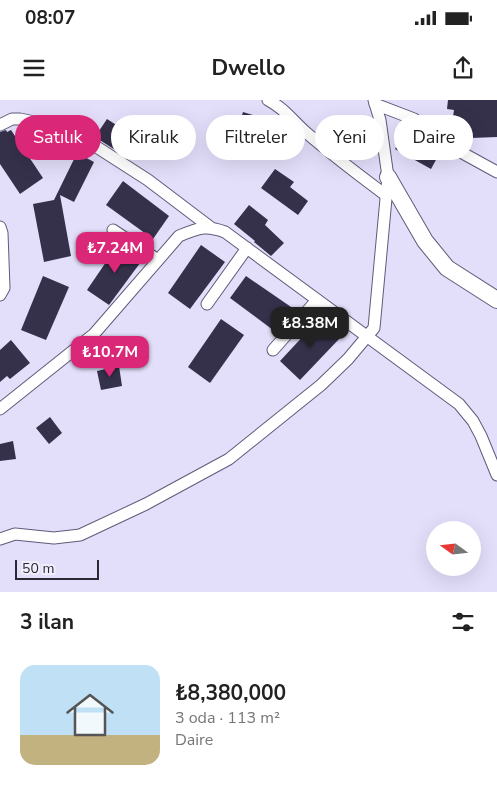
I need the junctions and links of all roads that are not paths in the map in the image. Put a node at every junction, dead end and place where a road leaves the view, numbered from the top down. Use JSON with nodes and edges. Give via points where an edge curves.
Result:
{"nodes":[{"id":1,"x":268,"y":100,"type":"edge"},
{"id":2,"x":374,"y":102,"type":"edge"},
{"id":3,"x":0,"y":125,"type":"edge"},
{"id":4,"x":497,"y":172,"type":"edge"},
{"id":5,"x":388,"y":177,"type":"junction"},
{"id":6,"x":387,"y":196,"type":"junction"},
{"id":7,"x":0,"y":227,"type":"edge"},
{"id":8,"x":210,"y":227,"type":"junction"},
{"id":9,"x":112,"y":230,"type":"dead end"},
{"id":10,"x":246,"y":248,"type":"junction"},
{"id":11,"x":158,"y":260,"type":"junction"},
{"id":12,"x":0,"y":295,"type":"edge"},
{"id":13,"x":317,"y":300,"type":"junction"},
{"id":14,"x":497,"y":300,"type":"edge"},
{"id":15,"x":207,"y":304,"type":"dead end"},
{"id":16,"x":367,"y":338,"type":"junction"},
{"id":17,"x":273,"y":350,"type":"dead end"},
{"id":18,"x":0,"y":409,"type":"edge"},
{"id":19,"x":497,"y":475,"type":"edge"},
{"id":20,"x":0,"y":539,"type":"edge"}],
"edges":[{"from":1,"to":6,"type":"street","via":[[284,109],[305,132]]},
{"from":2,"to":4,"type":"street","via":[[414,119],[457,150]]},
{"from":2,"to":5,"type":"street","via":[[380,120]]},
{"from":3,"to":8,"type":"street","via":[[20,119],[78,135],[148,180]]},
{"from":5,"to":6,"type":"street"},
{"from":5,"to":14,"type":"street","via":[[425,241],[447,268]]},
{"from":6,"to":16,"type":"street","via":[[374,328]]},
{"from":7,"to":12,"type":"street","via":[[4,288]]},
{"from":8,"to":10,"type":"street","via":[[225,232]]},
{"from":8,"to":11,"type":"street","via":[[179,236]]},
{"from":9,"to":11,"type":"street"},
{"from":10,"to":13,"type":"street"},
{"from":10,"to":15,"type":"street"},
{"from":11,"to":18,"type":"street","via":[[94,334]]},
{"from":13,"to":16,"type":"street"},
{"from":13,"to":17,"type":"street"},
{"from":16,"to":19,"type":"street","via":[[459,404],[473,421]]},
{"from":16,"to":20,"type":"street","via":[[321,385],[229,459],[80,535],[54,538],[14,534]]}]}
